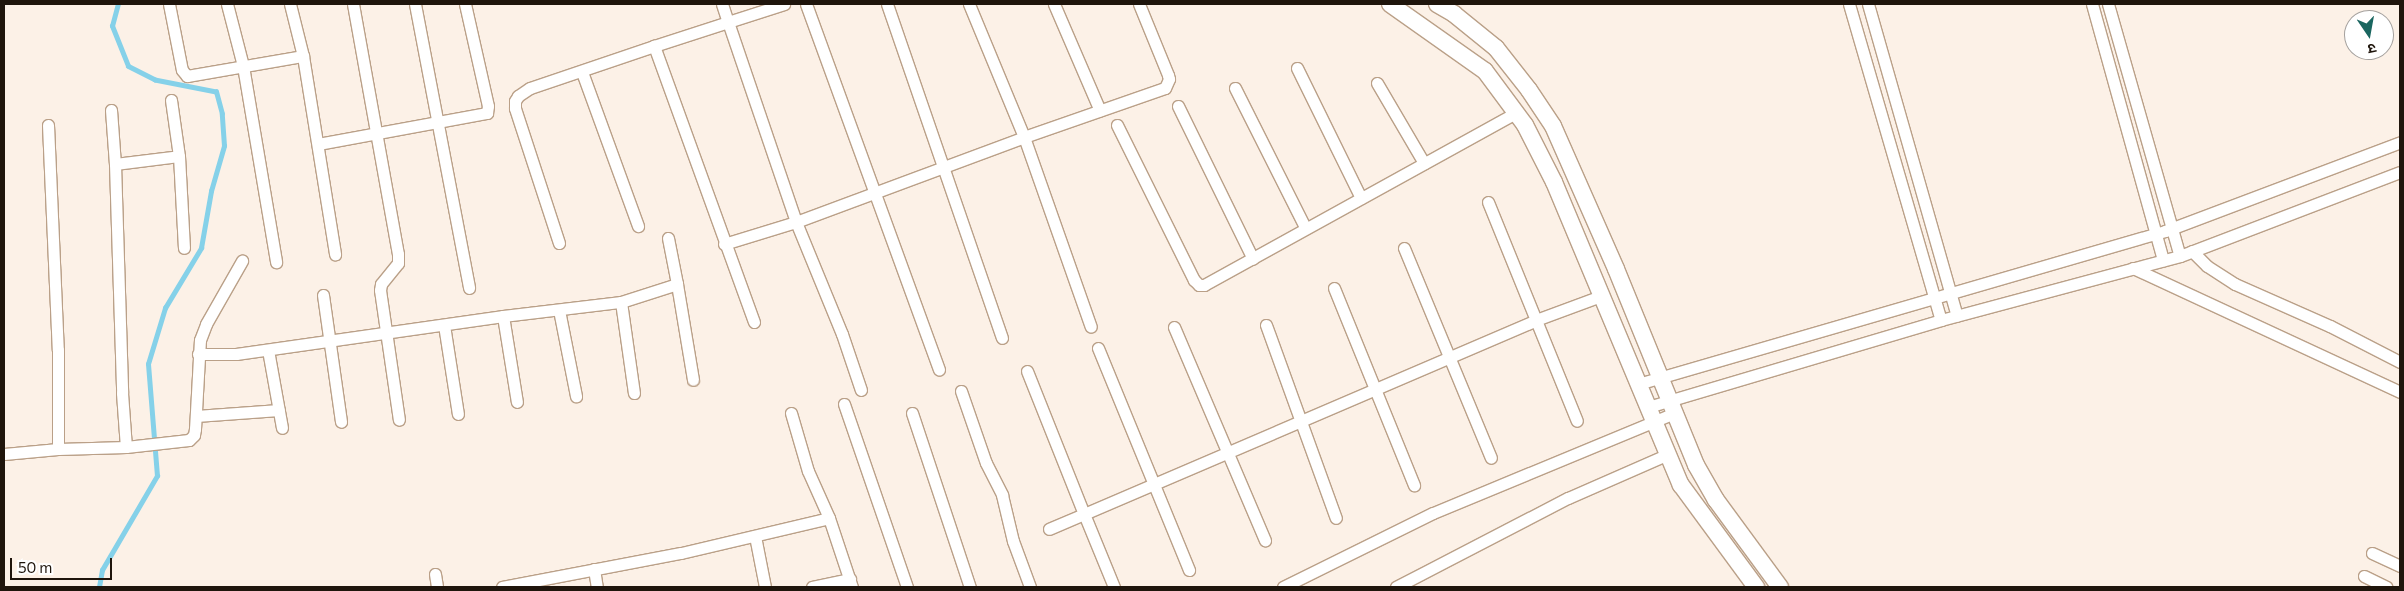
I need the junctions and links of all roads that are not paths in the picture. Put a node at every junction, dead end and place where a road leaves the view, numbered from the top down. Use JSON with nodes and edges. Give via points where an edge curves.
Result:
{"nodes":[{"id":1,"x":169,"y":4,"type":"edge"},
{"id":2,"x":227,"y":4,"type":"edge"},
{"id":3,"x":290,"y":4,"type":"edge"},
{"id":4,"x":353,"y":4,"type":"edge"},
{"id":5,"x":415,"y":4,"type":"edge"},
{"id":6,"x":465,"y":4,"type":"edge"},
{"id":7,"x":722,"y":4,"type":"edge"},
{"id":8,"x":784,"y":4,"type":"edge"},
{"id":9,"x":806,"y":4,"type":"edge"},
{"id":10,"x":887,"y":4,"type":"edge"},
{"id":11,"x":969,"y":4,"type":"edge"},
{"id":12,"x":1054,"y":4,"type":"edge"},
{"id":13,"x":1139,"y":4,"type":"edge"},
{"id":14,"x":1390,"y":4,"type":"edge"},
{"id":15,"x":1437,"y":4,"type":"edge"},
{"id":16,"x":1849,"y":4,"type":"edge"},
{"id":17,"x":1868,"y":4,"type":"edge"},
{"id":18,"x":2092,"y":4,"type":"edge"},
{"id":19,"x":2108,"y":4,"type":"edge"},
{"id":20,"x":728,"y":22,"type":"junction"},
{"id":21,"x":654,"y":46,"type":"junction"},
{"id":22,"x":302,"y":56,"type":"junction"},
{"id":23,"x":243,"y":66,"type":"junction"},
{"id":24,"x":1297,"y":68,"type":"dead end"},
{"id":25,"x":582,"y":72,"type":"junction"},
{"id":26,"x":1377,"y":83,"type":"dead end"},
{"id":27,"x":1235,"y":88,"type":"dead end"},
{"id":28,"x":171,"y":100,"type":"dead end"},
{"id":29,"x":1178,"y":106,"type":"dead end"},
{"id":30,"x":111,"y":110,"type":"dead end"},
{"id":31,"x":1100,"y":111,"type":"junction"},
{"id":32,"x":1516,"y":112,"type":"junction"},
{"id":33,"x":439,"y":123,"type":"junction"},
{"id":34,"x":48,"y":124,"type":"dead end"},
{"id":35,"x":1118,"y":125,"type":"dead end"},
{"id":36,"x":377,"y":134,"type":"junction"},
{"id":37,"x":1024,"y":137,"type":"junction"},
{"id":38,"x":2400,"y":142,"type":"edge"},
{"id":39,"x":318,"y":144,"type":"junction"},
{"id":40,"x":179,"y":156,"type":"junction"},
{"id":41,"x":1424,"y":163,"type":"junction"},
{"id":42,"x":115,"y":164,"type":"junction"},
{"id":43,"x":945,"y":168,"type":"junction"},
{"id":44,"x":2400,"y":172,"type":"edge"},
{"id":45,"x":874,"y":194,"type":"junction"},
{"id":46,"x":1361,"y":198,"type":"junction"},
{"id":47,"x":1488,"y":202,"type":"dead end"},
{"id":48,"x":796,"y":222,"type":"junction"},
{"id":49,"x":638,"y":226,"type":"dead end"},
{"id":50,"x":1306,"y":227,"type":"junction"},
{"id":51,"x":2171,"y":229,"type":"junction"},
{"id":52,"x":2156,"y":234,"type":"junction"},
{"id":53,"x":668,"y":238,"type":"dead end"},
{"id":54,"x":559,"y":243,"type":"dead end"},
{"id":55,"x":724,"y":244,"type":"junction"},
{"id":56,"x":184,"y":248,"type":"dead end"},
{"id":57,"x":1404,"y":248,"type":"dead end"},
{"id":58,"x":2192,"y":251,"type":"junction"},
{"id":59,"x":336,"y":254,"type":"dead end"},
{"id":60,"x":2180,"y":256,"type":"junction"},
{"id":61,"x":1253,"y":259,"type":"junction"},
{"id":62,"x":2163,"y":260,"type":"junction"},
{"id":63,"x":242,"y":261,"type":"dead end"},
{"id":64,"x":276,"y":262,"type":"dead end"},
{"id":65,"x":2134,"y":268,"type":"junction"},
{"id":66,"x":677,"y":284,"type":"junction"},
{"id":67,"x":469,"y":288,"type":"dead end"},
{"id":68,"x":1334,"y":288,"type":"dead end"},
{"id":69,"x":1950,"y":293,"type":"junction"},
{"id":70,"x":323,"y":295,"type":"dead end"},
{"id":71,"x":1601,"y":296,"type":"junction"},
{"id":72,"x":1933,"y":298,"type":"junction"},
{"id":73,"x":622,"y":302,"type":"junction"},
{"id":74,"x":559,"y":310,"type":"junction"},
{"id":75,"x":503,"y":316,"type":"junction"},
{"id":76,"x":1957,"y":316,"type":"junction"},
{"id":77,"x":1536,"y":320,"type":"junction"},
{"id":78,"x":1941,"y":320,"type":"junction"},
{"id":79,"x":754,"y":322,"type":"dead end"},
{"id":80,"x":444,"y":324,"type":"junction"},
{"id":81,"x":1266,"y":325,"type":"dead end"},
{"id":82,"x":1091,"y":327,"type":"dead end"},
{"id":83,"x":1174,"y":328,"type":"dead end"},
{"id":84,"x":385,"y":333,"type":"junction"},
{"id":85,"x":1002,"y":338,"type":"dead end"},
{"id":86,"x":328,"y":341,"type":"junction"},
{"id":87,"x":1098,"y":348,"type":"dead end"},
{"id":88,"x":268,"y":350,"type":"junction"},
{"id":89,"x":198,"y":354,"type":"junction"},
{"id":90,"x":1450,"y":357,"type":"junction"},
{"id":91,"x":2400,"y":362,"type":"edge"},
{"id":92,"x":939,"y":370,"type":"dead end"},
{"id":93,"x":1027,"y":371,"type":"dead end"},
{"id":94,"x":1660,"y":376,"type":"junction"},
{"id":95,"x":692,"y":380,"type":"dead end"},
{"id":96,"x":1638,"y":384,"type":"junction"},
{"id":97,"x":1375,"y":389,"type":"junction"},
{"id":98,"x":861,"y":390,"type":"dead end"},
{"id":99,"x":961,"y":390,"type":"dead end"},
{"id":100,"x":2400,"y":392,"type":"edge"},
{"id":101,"x":634,"y":393,"type":"dead end"},
{"id":102,"x":576,"y":396,"type":"dead end"},
{"id":103,"x":517,"y":402,"type":"dead end"},
{"id":104,"x":844,"y":404,"type":"dead end"},
{"id":105,"x":1672,"y":407,"type":"junction"},
{"id":106,"x":279,"y":410,"type":"junction"},
{"id":107,"x":791,"y":413,"type":"dead end"},
{"id":108,"x":912,"y":413,"type":"dead end"},
{"id":109,"x":458,"y":414,"type":"dead end"},
{"id":110,"x":1651,"y":415,"type":"junction"},
{"id":111,"x":196,"y":416,"type":"junction"},
{"id":112,"x":398,"y":420,"type":"dead end"},
{"id":113,"x":1301,"y":420,"type":"junction"},
{"id":114,"x":1576,"y":421,"type":"dead end"},
{"id":115,"x":341,"y":422,"type":"dead end"},
{"id":116,"x":282,"y":428,"type":"dead end"},
{"id":117,"x":126,"y":447,"type":"junction"},
{"id":118,"x":58,"y":449,"type":"junction"},
{"id":119,"x":1228,"y":452,"type":"junction"},
{"id":120,"x":4,"y":454,"type":"edge"},
{"id":121,"x":1668,"y":454,"type":"junction"},
{"id":122,"x":1491,"y":458,"type":"dead end"},
{"id":123,"x":1154,"y":484,"type":"junction"},
{"id":124,"x":1414,"y":485,"type":"dead end"},
{"id":125,"x":1084,"y":514,"type":"junction"},
{"id":126,"x":830,"y":518,"type":"junction"},
{"id":127,"x":1336,"y":518,"type":"dead end"},
{"id":128,"x":1049,"y":529,"type":"dead end"},
{"id":129,"x":754,"y":536,"type":"junction"},
{"id":130,"x":1265,"y":540,"type":"dead end"},
{"id":131,"x":2372,"y":553,"type":"dead end"},
{"id":132,"x":2400,"y":566,"type":"edge"},
{"id":133,"x":594,"y":569,"type":"junction"},
{"id":134,"x":1189,"y":570,"type":"dead end"},
{"id":135,"x":435,"y":574,"type":"dead end"},
{"id":136,"x":2364,"y":576,"type":"dead end"},
{"id":137,"x":549,"y":582,"type":"edge"},
{"id":138,"x":851,"y":583,"type":"edge"},
{"id":139,"x":437,"y":587,"type":"edge"},
{"id":140,"x":502,"y":587,"type":"edge"},
{"id":141,"x":598,"y":587,"type":"edge"},
{"id":142,"x":765,"y":587,"type":"edge"},
{"id":143,"x":812,"y":587,"type":"edge"},
{"id":144,"x":907,"y":587,"type":"edge"},
{"id":145,"x":970,"y":587,"type":"edge"},
{"id":146,"x":1030,"y":587,"type":"edge"},
{"id":147,"x":1114,"y":587,"type":"edge"},
{"id":148,"x":1283,"y":587,"type":"edge"},
{"id":149,"x":1396,"y":587,"type":"edge"},
{"id":150,"x":1756,"y":587,"type":"edge"},
{"id":151,"x":1780,"y":587,"type":"edge"},
{"id":152,"x":2387,"y":587,"type":"edge"}],
"edges":[{"from":1,"to":23,"type":"street","via":[[184,74],[198,76]]},
{"from":2,"to":23,"type":"street"},
{"from":3,"to":22,"type":"street"},
{"from":4,"to":36,"type":"street"},
{"from":5,"to":33,"type":"street"},
{"from":6,"to":33,"type":"street","via":[[487,113]]},
{"from":7,"to":20,"type":"street"},
{"from":8,"to":20,"type":"street"},
{"from":9,"to":45,"type":"street"},
{"from":10,"to":43,"type":"street"},
{"from":11,"to":37,"type":"street"},
{"from":12,"to":31,"type":"street"},
{"from":13,"to":31,"type":"street","via":[[1168,75],[1167,85]]},
{"from":14,"to":32,"type":"main road","via":[[1486,71]]},
{"from":15,"to":94,"type":"main road","via":[[1496,48],[1553,126]]},
{"from":16,"to":72,"type":"street"},
{"from":17,"to":69,"type":"street"},
{"from":18,"to":52,"type":"street"},
{"from":19,"to":51,"type":"street"},
{"from":20,"to":21,"type":"street"},
{"from":20,"to":48,"type":"street"},
{"from":21,"to":25,"type":"street"},
{"from":21,"to":55,"type":"street"},
{"from":22,"to":23,"type":"street"},
{"from":22,"to":39,"type":"street"},
{"from":23,"to":64,"type":"street"},
{"from":24,"to":46,"type":"street"},
{"from":25,"to":49,"type":"street"},
{"from":25,"to":54,"type":"street","via":[[530,88],[515,101]]},
{"from":26,"to":41,"type":"street"},
{"from":27,"to":50,"type":"street"},
{"from":28,"to":40,"type":"street"},
{"from":29,"to":61,"type":"street"},
{"from":30,"to":42,"type":"street"},
{"from":31,"to":37,"type":"street"},
{"from":32,"to":41,"type":"street"},
{"from":32,"to":71,"type":"main road","via":[[1554,182]]},
{"from":33,"to":36,"type":"street"},
{"from":33,"to":67,"type":"street"},
{"from":34,"to":118,"type":"street","via":[[58,350]]},
{"from":35,"to":61,"type":"street","via":[[1198,285],[1211,283]]},
{"from":36,"to":39,"type":"street"},
{"from":36,"to":84,"type":"street","via":[[398,254],[398,263],[380,290]]},
{"from":37,"to":43,"type":"street"},
{"from":37,"to":82,"type":"street"},
{"from":38,"to":51,"type":"street"},
{"from":39,"to":59,"type":"street"},
{"from":40,"to":42,"type":"street"},
{"from":40,"to":56,"type":"street"},
{"from":41,"to":46,"type":"street"},
{"from":42,"to":117,"type":"street"},
{"from":43,"to":45,"type":"street"},
{"from":43,"to":85,"type":"street"},
{"from":44,"to":58,"type":"street"},
{"from":45,"to":48,"type":"street"},
{"from":45,"to":92,"type":"street"},
{"from":46,"to":50,"type":"street"},
{"from":47,"to":77,"type":"street"},
{"from":48,"to":55,"type":"street"},
{"from":48,"to":98,"type":"street"},
{"from":50,"to":61,"type":"street"},
{"from":51,"to":52,"type":"street"},
{"from":51,"to":60,"type":"street"},
{"from":52,"to":62,"type":"street"},
{"from":52,"to":69,"type":"street"},
{"from":53,"to":66,"type":"street"},
{"from":55,"to":79,"type":"street"},
{"from":57,"to":90,"type":"street"},
{"from":58,"to":60,"type":"street"},
{"from":58,"to":91,"type":"street","via":[[2207,266],[2235,284],[2330,326]]},
{"from":60,"to":62,"type":"street"},
{"from":62,"to":65,"type":"street"},
{"from":63,"to":89,"type":"street","via":[[206,324]]},
{"from":65,"to":76,"type":"street"},
{"from":65,"to":100,"type":"street"},
{"from":66,"to":73,"type":"street"},
{"from":66,"to":95,"type":"street"},
{"from":68,"to":97,"type":"street"},
{"from":69,"to":72,"type":"street"},
{"from":69,"to":76,"type":"street"},
{"from":70,"to":86,"type":"street"},
{"from":71,"to":77,"type":"street"},
{"from":71,"to":96,"type":"main road"},
{"from":72,"to":78,"type":"street"},
{"from":72,"to":94,"type":"street"},
{"from":73,"to":74,"type":"street"},
{"from":73,"to":101,"type":"street"},
{"from":74,"to":75,"type":"street"},
{"from":74,"to":102,"type":"street"},
{"from":75,"to":80,"type":"street"},
{"from":75,"to":103,"type":"street"},
{"from":76,"to":78,"type":"street"},
{"from":77,"to":90,"type":"street"},
{"from":77,"to":114,"type":"street"},
{"from":78,"to":105,"type":"street"},
{"from":80,"to":84,"type":"street"},
{"from":80,"to":109,"type":"street"},
{"from":81,"to":113,"type":"street"},
{"from":83,"to":119,"type":"street"},
{"from":84,"to":86,"type":"street"},
{"from":84,"to":112,"type":"street"},
{"from":86,"to":88,"type":"street"},
{"from":86,"to":115,"type":"street"},
{"from":87,"to":123,"type":"street"},
{"from":88,"to":89,"type":"street"},
{"from":88,"to":106,"type":"street"},
{"from":89,"to":111,"type":"street"},
{"from":90,"to":97,"type":"street"},
{"from":90,"to":122,"type":"street"},
{"from":93,"to":125,"type":"street"},
{"from":94,"to":96,"type":"street"},
{"from":94,"to":105,"type":"main road"},
{"from":96,"to":110,"type":"main road"},
{"from":97,"to":113,"type":"street"},
{"from":97,"to":124,"type":"street"},
{"from":99,"to":146,"type":"street","via":[[986,463],[1002,495],[1013,541]]},
{"from":104,"to":144,"type":"street"},
{"from":105,"to":110,"type":"street"},
{"from":105,"to":151,"type":"main road","via":[[1696,464],[1716,500]]},
{"from":106,"to":111,"type":"street"},
{"from":106,"to":116,"type":"street"},
{"from":107,"to":126,"type":"street","via":[[808,471]]},
{"from":108,"to":145,"type":"street"},
{"from":110,"to":121,"type":"main road"},
{"from":110,"to":148,"type":"street","via":[[1432,513]]},
{"from":111,"to":117,"type":"street","via":[[194,435],[188,440]]},
{"from":113,"to":119,"type":"street"},
{"from":113,"to":127,"type":"street"},
{"from":117,"to":118,"type":"street"},
{"from":118,"to":120,"type":"street"},
{"from":119,"to":123,"type":"street"},
{"from":119,"to":130,"type":"street"},
{"from":121,"to":149,"type":"street","via":[[1568,498]]},
{"from":121,"to":150,"type":"main road","via":[[1681,485]]},
{"from":123,"to":125,"type":"street"},
{"from":123,"to":134,"type":"street"},
{"from":125,"to":128,"type":"street"},
{"from":125,"to":147,"type":"street"},
{"from":126,"to":129,"type":"street"},
{"from":126,"to":138,"type":"street"},
{"from":129,"to":133,"type":"street"},
{"from":129,"to":142,"type":"street"},
{"from":131,"to":132,"type":"street"},
{"from":133,"to":137,"type":"street"},
{"from":133,"to":141,"type":"street"},
{"from":135,"to":139,"type":"street"},
{"from":136,"to":152,"type":"street"},
{"from":137,"to":140,"type":"street"},
{"from":138,"to":143,"type":"street"}]}
